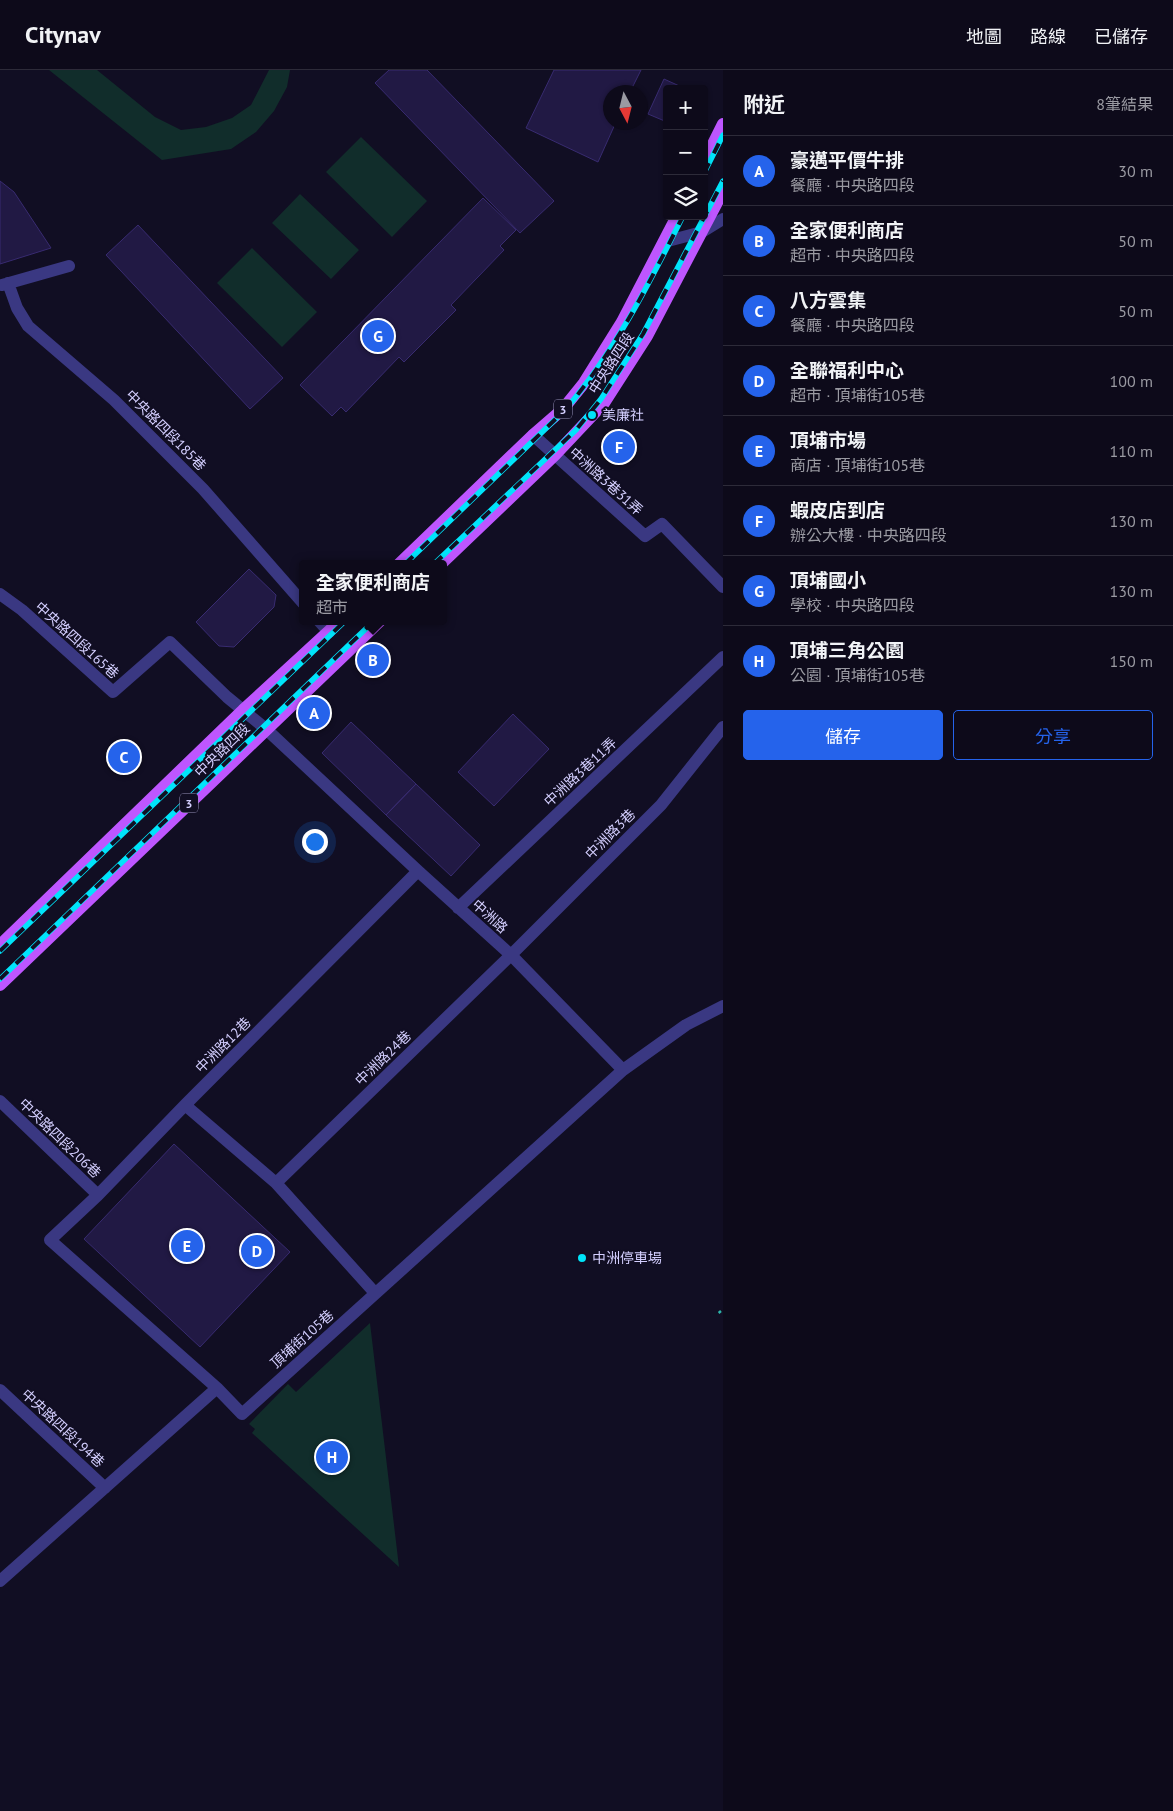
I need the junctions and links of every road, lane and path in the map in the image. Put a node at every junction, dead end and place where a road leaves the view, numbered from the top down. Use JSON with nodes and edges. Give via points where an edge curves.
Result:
{"nodes":[{"id":1,"x":723,"y":124,"type":"edge"},
{"id":2,"x":708,"y":154,"type":"edge"},
{"id":3,"x":723,"y":191,"type":"edge"},
{"id":4,"x":723,"y":219,"type":"edge"},
{"id":5,"x":675,"y":220,"type":"edge"},
{"id":6,"x":702,"y":232,"type":"junction"},
{"id":7,"x":664,"y":242,"type":"junction"},
{"id":8,"x":69,"y":266,"type":"dead end"},
{"id":9,"x":4,"y":284,"type":"edge"},
{"id":10,"x":533,"y":435,"type":"junction"},
{"id":11,"x":556,"y":455,"type":"junction"},
{"id":12,"x":403,"y":560,"type":"edge"},
{"id":13,"x":444,"y":560,"type":"edge"},
{"id":14,"x":723,"y":587,"type":"edge"},
{"id":15,"x":0,"y":594,"type":"edge"},
{"id":16,"x":299,"y":598,"type":"edge"},
{"id":17,"x":323,"y":625,"type":"edge"},
{"id":18,"x":336,"y":625,"type":"edge"},
{"id":19,"x":376,"y":625,"type":"edge"},
{"id":20,"x":329,"y":632,"type":"junction"},
{"id":21,"x":723,"y":657,"type":"edge"},
{"id":22,"x":243,"y":710,"type":"junction"},
{"id":23,"x":723,"y":727,"type":"edge"},
{"id":24,"x":266,"y":729,"type":"junction"},
{"id":25,"x":418,"y":871,"type":"junction"},
{"id":26,"x":458,"y":908,"type":"junction"},
{"id":27,"x":0,"y":945,"type":"edge"},
{"id":28,"x":511,"y":956,"type":"junction"},
{"id":29,"x":0,"y":985,"type":"edge"},
{"id":30,"x":723,"y":1006,"type":"edge"},
{"id":31,"x":623,"y":1070,"type":"junction"},
{"id":32,"x":0,"y":1102,"type":"edge"},
{"id":33,"x":185,"y":1105,"type":"junction"},
{"id":34,"x":276,"y":1183,"type":"junction"},
{"id":35,"x":98,"y":1195,"type":"junction"},
{"id":36,"x":375,"y":1293,"type":"junction"},
{"id":37,"x":718,"y":1311,"type":"dead end"},
{"id":38,"x":723,"y":1316,"type":"edge"},
{"id":39,"x":217,"y":1388,"type":"junction"},
{"id":40,"x":0,"y":1390,"type":"edge"},
{"id":41,"x":105,"y":1488,"type":"junction"},
{"id":42,"x":0,"y":1580,"type":"edge"}],
"edges":[{"from":1,"to":2,"type":"main road"},
{"from":3,"to":6,"type":"main road","name":"中央路四段","number":"3"},
{"from":4,"to":6,"type":"street"},
{"from":5,"to":7,"type":"main road","name":"中央路四段","number":"3"},
{"from":6,"to":7,"type":"street"},
{"from":6,"to":11,"type":"main road","name":"中央路四段","number":"3","via":[[647,336],[604,403]]},
{"from":7,"to":10,"type":"main road","name":"中央路四段","number":"3","via":[[622,322],[584,383],[563,409]]},
{"from":8,"to":9,"type":"street","name":"中央路四段185巷"},
{"from":9,"to":16,"type":"street","name":"中央路四段185巷","via":[[28,326],[114,400],[203,489]]},
{"from":10,"to":11,"type":"street","name":"中洲路3巷31弄"},
{"from":10,"to":12,"type":"main road","name":"中央路四段","number":"3"},
{"from":11,"to":13,"type":"main road","name":"中央路四段","number":"3"},
{"from":11,"to":14,"type":"street","name":"中洲路3巷31弄","via":[[645,536],[662,524]]},
{"from":15,"to":22,"type":"street","name":"中央路四段165巷","via":[[114,692],[170,642]]},
{"from":17,"to":20,"type":"street"},
{"from":18,"to":20,"type":"main road","name":"中央路四段","number":"3"},
{"from":19,"to":24,"type":"main road","name":"中央路四段","number":"3"},
{"from":20,"to":22,"type":"main road","name":"中央路四段","number":"3"},
{"from":21,"to":26,"type":"street","name":"中洲路3巷11弄"},
{"from":22,"to":24,"type":"street","name":"中洲路"},
{"from":22,"to":27,"type":"main road","name":"中央路四段","number":"3"},
{"from":23,"to":28,"type":"street","name":"中洲路3巷","via":[[661,805]]},
{"from":24,"to":25,"type":"street","name":"中洲路"},
{"from":24,"to":29,"type":"main road","name":"中央路四段","number":"3"},
{"from":25,"to":26,"type":"street","name":"中洲路"},
{"from":25,"to":33,"type":"street","name":"中洲路12巷"},
{"from":26,"to":28,"type":"street","name":"中洲路"},
{"from":28,"to":31,"type":"street","name":"中洲路"},
{"from":28,"to":34,"type":"street","name":"中洲路24巷"},
{"from":30,"to":31,"type":"street","via":[[686,1025]]},
{"from":31,"to":36,"type":"street","name":"頂埔街105巷"},
{"from":32,"to":35,"type":"street","name":"中央路四段206巷"},
{"from":33,"to":34,"type":"street"},
{"from":33,"to":35,"type":"street","name":"中洲路12巷"},
{"from":34,"to":36,"type":"street"},
{"from":35,"to":39,"type":"street","name":"中洲路12巷","via":[[50,1240]]},
{"from":36,"to":39,"type":"street","name":"頂埔街105巷","via":[[242,1414]]},
{"from":37,"to":38,"type":"path"},
{"from":39,"to":41,"type":"street"},
{"from":40,"to":41,"type":"street","name":"中央路四段194巷"},
{"from":41,"to":42,"type":"street"}]}
